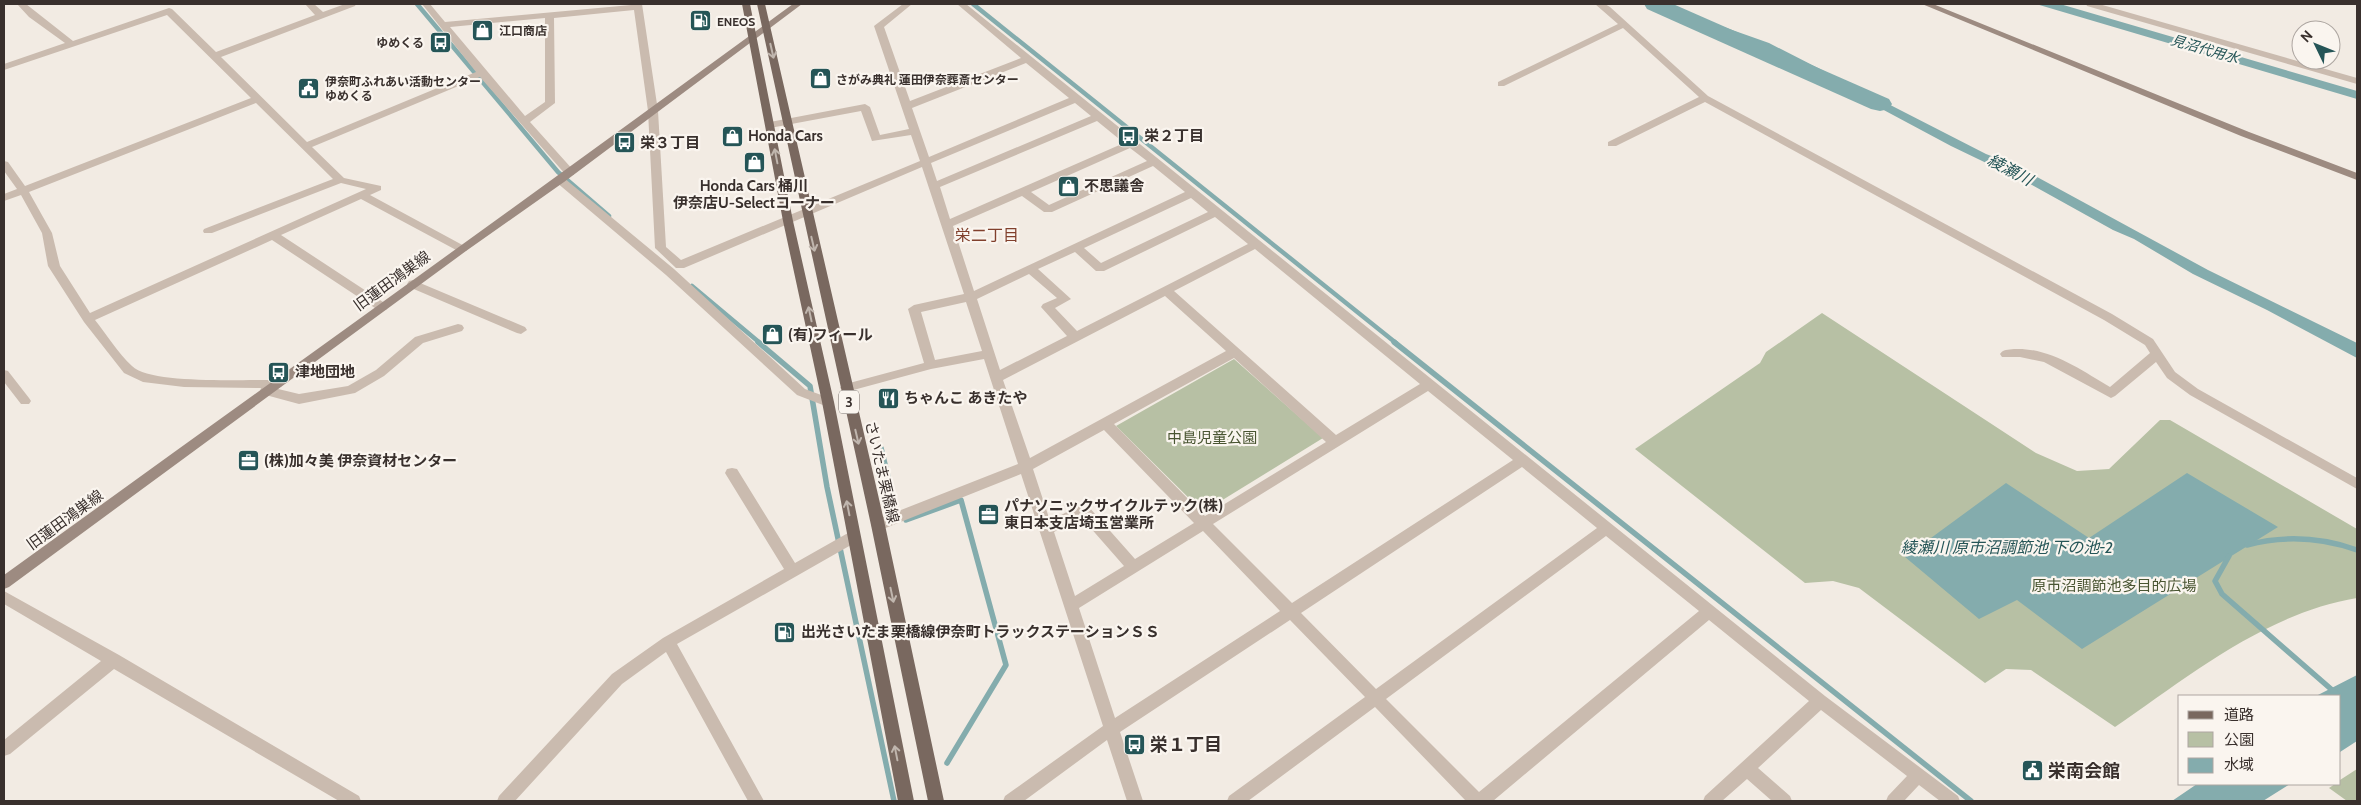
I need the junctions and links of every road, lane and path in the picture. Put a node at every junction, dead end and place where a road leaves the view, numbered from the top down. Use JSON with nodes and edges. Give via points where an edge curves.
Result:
{"nodes":[{"id":1,"x":21,"y":4,"type":"edge"},
{"id":2,"x":310,"y":4,"type":"edge"},
{"id":3,"x":352,"y":4,"type":"edge"},
{"id":4,"x":426,"y":4,"type":"edge"},
{"id":5,"x":746,"y":4,"type":"edge"},
{"id":6,"x":761,"y":4,"type":"edge"},
{"id":7,"x":798,"y":4,"type":"edge"},
{"id":8,"x":908,"y":4,"type":"edge"},
{"id":9,"x":961,"y":4,"type":"edge"},
{"id":10,"x":1599,"y":4,"type":"edge"},
{"id":11,"x":1926,"y":4,"type":"edge"},
{"id":12,"x":2090,"y":4,"type":"edge"},
{"id":13,"x":638,"y":5,"type":"edge"},
{"id":14,"x":321,"y":16,"type":"junction"},
{"id":15,"x":549,"y":16,"type":"junction"},
{"id":16,"x":1624,"y":24,"type":"junction"},
{"id":17,"x":444,"y":25,"type":"junction"},
{"id":18,"x":766,"y":26,"type":"junction"},
{"id":19,"x":752,"y":37,"type":"junction"},
{"id":20,"x":71,"y":44,"type":"junction"},
{"id":21,"x":215,"y":56,"type":"junction"},
{"id":22,"x":1027,"y":59,"type":"junction"},
{"id":23,"x":4,"y":67,"type":"edge"},
{"id":24,"x":482,"y":73,"type":"junction"},
{"id":25,"x":2357,"y":81,"type":"edge"},
{"id":26,"x":1501,"y":84,"type":"dead end"},
{"id":27,"x":1705,"y":98,"type":"junction"},
{"id":28,"x":256,"y":99,"type":"junction"},
{"id":29,"x":1076,"y":99,"type":"junction"},
{"id":30,"x":907,"y":106,"type":"junction"},
{"id":31,"x":653,"y":111,"type":"junction"},
{"id":32,"x":1098,"y":117,"type":"junction"},
{"id":33,"x":524,"y":122,"type":"junction"},
{"id":34,"x":788,"y":122,"type":"junction"},
{"id":35,"x":770,"y":124,"type":"junction"},
{"id":36,"x":916,"y":131,"type":"junction"},
{"id":37,"x":1131,"y":144,"type":"junction"},
{"id":38,"x":1612,"y":144,"type":"dead end"},
{"id":39,"x":306,"y":146,"type":"junction"},
{"id":40,"x":1154,"y":162,"type":"junction"},
{"id":41,"x":926,"y":163,"type":"junction"},
{"id":42,"x":4,"y":164,"type":"edge"},
{"id":43,"x":565,"y":176,"type":"junction"},
{"id":44,"x":2357,"y":177,"type":"edge"},
{"id":45,"x":340,"y":180,"type":"junction"},
{"id":46,"x":934,"y":186,"type":"junction"},
{"id":47,"x":23,"y":190,"type":"junction"},
{"id":48,"x":1023,"y":191,"type":"junction"},
{"id":49,"x":1192,"y":193,"type":"junction"},
{"id":50,"x":361,"y":195,"type":"junction"},
{"id":51,"x":4,"y":198,"type":"edge"},
{"id":52,"x":1216,"y":212,"type":"junction"},
{"id":53,"x":806,"y":213,"type":"junction"},
{"id":54,"x":788,"y":221,"type":"junction"},
{"id":55,"x":946,"y":224,"type":"junction"},
{"id":56,"x":208,"y":231,"type":"dead end"},
{"id":57,"x":274,"y":235,"type":"junction"},
{"id":58,"x":1256,"y":244,"type":"junction"},
{"id":59,"x":1076,"y":247,"type":"junction"},
{"id":60,"x":462,"y":248,"type":"junction"},
{"id":61,"x":672,"y":258,"type":"junction"},
{"id":62,"x":660,"y":264,"type":"junction"},
{"id":63,"x":1031,"y":269,"type":"junction"},
{"id":64,"x":413,"y":284,"type":"junction"},
{"id":65,"x":1166,"y":290,"type":"junction"},
{"id":66,"x":970,"y":298,"type":"junction"},
{"id":67,"x":382,"y":307,"type":"junction"},
{"id":68,"x":88,"y":319,"type":"junction"},
{"id":69,"x":458,"y":328,"type":"dead end"},
{"id":70,"x":521,"y":330,"type":"dead end"},
{"id":71,"x":1075,"y":337,"type":"junction"},
{"id":72,"x":1234,"y":352,"type":"junction"},
{"id":73,"x":988,"y":354,"type":"junction"},
{"id":74,"x":2006,"y":354,"type":"dead end"},
{"id":75,"x":2157,"y":354,"type":"junction"},
{"id":76,"x":931,"y":365,"type":"junction"},
{"id":77,"x":4,"y":374,"type":"edge"},
{"id":78,"x":996,"y":378,"type":"junction"},
{"id":79,"x":277,"y":384,"type":"junction"},
{"id":80,"x":1429,"y":384,"type":"junction"},
{"id":81,"x":846,"y":388,"type":"junction"},
{"id":82,"x":266,"y":391,"type":"junction"},
{"id":83,"x":25,"y":401,"type":"dead end"},
{"id":84,"x":828,"y":402,"type":"junction"},
{"id":85,"x":1105,"y":423,"type":"junction"},
{"id":86,"x":1335,"y":442,"type":"junction"},
{"id":87,"x":1523,"y":460,"type":"junction"},
{"id":88,"x":1025,"y":467,"type":"junction"},
{"id":89,"x":732,"y":474,"type":"dead end"},
{"id":90,"x":2357,"y":484,"type":"edge"},
{"id":91,"x":884,"y":522,"type":"junction"},
{"id":92,"x":1203,"y":524,"type":"junction"},
{"id":93,"x":1607,"y":528,"type":"junction"},
{"id":94,"x":1046,"y":530,"type":"junction"},
{"id":95,"x":854,"y":538,"type":"junction"},
{"id":96,"x":1134,"y":567,"type":"junction"},
{"id":97,"x":792,"y":572,"type":"junction"},
{"id":98,"x":4,"y":584,"type":"edge"},
{"id":99,"x":4,"y":597,"type":"edge"},
{"id":100,"x":1071,"y":606,"type":"junction"},
{"id":101,"x":1291,"y":610,"type":"junction"},
{"id":102,"x":1709,"y":611,"type":"junction"},
{"id":103,"x":668,"y":642,"type":"junction"},
{"id":104,"x":114,"y":660,"type":"junction"},
{"id":105,"x":1376,"y":699,"type":"junction"},
{"id":106,"x":1820,"y":701,"type":"junction"},
{"id":107,"x":1111,"y":729,"type":"junction"},
{"id":108,"x":4,"y":749,"type":"edge"},
{"id":109,"x":1747,"y":769,"type":"junction"},
{"id":110,"x":1918,"y":775,"type":"junction"},
{"id":111,"x":353,"y":801,"type":"edge"},
{"id":112,"x":505,"y":801,"type":"edge"},
{"id":113,"x":756,"y":801,"type":"edge"},
{"id":114,"x":906,"y":801,"type":"edge"},
{"id":115,"x":936,"y":801,"type":"edge"},
{"id":116,"x":1011,"y":801,"type":"edge"},
{"id":117,"x":1135,"y":801,"type":"edge"},
{"id":118,"x":1235,"y":801,"type":"edge"},
{"id":119,"x":1477,"y":801,"type":"edge"},
{"id":120,"x":1481,"y":801,"type":"edge"},
{"id":121,"x":1711,"y":801,"type":"edge"},
{"id":122,"x":1784,"y":801,"type":"edge"},
{"id":123,"x":1894,"y":801,"type":"edge"},
{"id":124,"x":1952,"y":801,"type":"edge"}],
"edges":[{"from":1,"to":20,"type":"street"},
{"from":2,"to":14,"type":"street"},
{"from":3,"to":14,"type":"street"},
{"from":4,"to":17,"type":"street"},
{"from":5,"to":19,"type":"main road","number":"3"},
{"from":6,"to":18,"type":"main road","name":"さいたま栗橋線","number":"3"},
{"from":7,"to":18,"type":"street","name":"旧蓮田鴻巣線"},
{"from":8,"to":30,"type":"street","via":[[879,26]]},
{"from":9,"to":22,"type":"street"},
{"from":10,"to":16,"type":"street"},
{"from":11,"to":44,"type":"street"},
{"from":12,"to":25,"type":"street"},
{"from":13,"to":15,"type":"street"},
{"from":13,"to":31,"type":"street"},
{"from":14,"to":21,"type":"street"},
{"from":15,"to":17,"type":"street"},
{"from":15,"to":33,"type":"street","via":[[550,103]]},
{"from":16,"to":26,"type":"street"},
{"from":16,"to":27,"type":"street"},
{"from":17,"to":24,"type":"street"},
{"from":18,"to":19,"type":"street","name":"旧蓮田鴻巣線"},
{"from":18,"to":34,"type":"main road","name":"さいたま栗橋線","number":"3","one_way":true},
{"from":19,"to":31,"type":"street","name":"旧蓮田鴻巣線"},
{"from":19,"to":35,"type":"main road","number":"3"},
{"from":20,"to":21,"type":"street","via":[[169,11]]},
{"from":20,"to":23,"type":"street"},
{"from":21,"to":28,"type":"street"},
{"from":22,"to":29,"type":"street"},
{"from":22,"to":30,"type":"street"},
{"from":24,"to":33,"type":"street"},
{"from":24,"to":39,"type":"street"},
{"from":27,"to":38,"type":"street"},
{"from":27,"to":75,"type":"street","via":[[2108,317],[2149,342]]},
{"from":28,"to":39,"type":"street"},
{"from":28,"to":47,"type":"street"},
{"from":29,"to":32,"type":"street"},
{"from":29,"to":41,"type":"street"},
{"from":30,"to":36,"type":"street"},
{"from":31,"to":43,"type":"street","name":"旧蓮田鴻巣線"},
{"from":31,"to":61,"type":"street","via":[[661,248]]},
{"from":32,"to":37,"type":"street"},
{"from":32,"to":46,"type":"street"},
{"from":33,"to":43,"type":"street"},
{"from":34,"to":35,"type":"street"},
{"from":34,"to":36,"type":"street","via":[[865,107],[876,139]]},
{"from":34,"to":53,"type":"main road","name":"さいたま栗橋線","number":"3"},
{"from":54,"to":35,"type":"main road","number":"3","one_way":true},
{"from":36,"to":41,"type":"street"},
{"from":37,"to":40,"type":"street"},
{"from":37,"to":48,"type":"street"},
{"from":39,"to":45,"type":"street"},
{"from":40,"to":48,"type":"street","via":[[1048,210]]},
{"from":40,"to":49,"type":"street"},
{"from":41,"to":46,"type":"street"},
{"from":41,"to":53,"type":"street"},
{"from":42,"to":47,"type":"street"},
{"from":43,"to":60,"type":"street","name":"旧蓮田鴻巣線"},
{"from":43,"to":62,"type":"street"},
{"from":45,"to":50,"type":"street","via":[[377,188]]},
{"from":45,"to":56,"type":"street"},
{"from":46,"to":55,"type":"street"},
{"from":47,"to":51,"type":"street"},
{"from":47,"to":68,"type":"street","via":[[47,233],[54,266]]},
{"from":48,"to":55,"type":"street"},
{"from":49,"to":52,"type":"street"},
{"from":49,"to":59,"type":"street"},
{"from":50,"to":57,"type":"street"},
{"from":50,"to":60,"type":"street"},
{"from":52,"to":58,"type":"street"},
{"from":52,"to":59,"type":"street","via":[[1100,268]]},
{"from":53,"to":54,"type":"street"},
{"from":53,"to":81,"type":"main road","name":"さいたま栗橋線","number":"3","one_way":true},
{"from":54,"to":61,"type":"street","via":[[680,265]]},
{"from":84,"to":54,"type":"main road","number":"3","one_way":true},
{"from":55,"to":66,"type":"street"},
{"from":57,"to":67,"type":"street"},
{"from":57,"to":68,"type":"street"},
{"from":58,"to":65,"type":"street"},
{"from":58,"to":80,"type":"street"},
{"from":59,"to":63,"type":"street"},
{"from":60,"to":64,"type":"street","name":"旧蓮田鴻巣線"},
{"from":61,"to":62,"type":"street"},
{"from":62,"to":84,"type":"street","via":[[801,392]]},
{"from":63,"to":66,"type":"street"},
{"from":63,"to":71,"type":"street","via":[[1065,299],[1047,307]]},
{"from":64,"to":67,"type":"street","name":"旧蓮田鴻巣線"},
{"from":64,"to":70,"type":"street"},
{"from":65,"to":71,"type":"street"},
{"from":65,"to":72,"type":"street"},
{"from":66,"to":73,"type":"street"},
{"from":66,"to":76,"type":"street","via":[[914,309]]},
{"from":67,"to":79,"type":"street","name":"旧蓮田鴻巣線"},
{"from":68,"to":79,"type":"street","via":[[128,370],[142,378],[184,384]]},
{"from":69,"to":82,"type":"street","via":[[419,340],[380,373],[351,390],[298,399]]},
{"from":71,"to":78,"type":"street"},
{"from":72,"to":85,"type":"street"},
{"from":72,"to":86,"type":"street"},
{"from":73,"to":76,"type":"street"},
{"from":73,"to":78,"type":"street"},
{"from":74,"to":75,"type":"street","via":[[2017,352],[2053,360],[2111,393]]},
{"from":75,"to":90,"type":"street","via":[[2172,375],[2194,392]]},
{"from":76,"to":81,"type":"street"},
{"from":77,"to":83,"type":"street"},
{"from":78,"to":88,"type":"street"},
{"from":79,"to":82,"type":"street","name":"旧蓮田鴻巣線"},
{"from":80,"to":86,"type":"street"},
{"from":80,"to":87,"type":"street"},
{"from":81,"to":91,"type":"main road","name":"さいたま栗橋線","number":"3","one_way":true},
{"from":82,"to":98,"type":"street","name":"旧蓮田鴻巣線"},
{"from":95,"to":84,"type":"main road","number":"3","one_way":true},
{"from":85,"to":88,"type":"street"},
{"from":85,"to":92,"type":"street"},
{"from":86,"to":92,"type":"street"},
{"from":87,"to":93,"type":"street"},
{"from":87,"to":101,"type":"street"},
{"from":88,"to":91,"type":"street"},
{"from":88,"to":94,"type":"street"},
{"from":89,"to":97,"type":"street"},
{"from":91,"to":115,"type":"main road","name":"さいたま栗橋線","number":"3","one_way":true},
{"from":92,"to":96,"type":"street"},
{"from":92,"to":101,"type":"street"},
{"from":93,"to":102,"type":"street"},
{"from":93,"to":105,"type":"street"},
{"from":94,"to":96,"type":"street","via":[[1083,510]]},
{"from":94,"to":100,"type":"street"},
{"from":95,"to":97,"type":"street"},
{"from":114,"to":95,"type":"main road","number":"3","one_way":true},
{"from":96,"to":100,"type":"street"},
{"from":97,"to":103,"type":"street"},
{"from":99,"to":104,"type":"street"},
{"from":100,"to":107,"type":"street"},
{"from":101,"to":105,"type":"street"},
{"from":101,"to":107,"type":"street"},
{"from":102,"to":106,"type":"street"},
{"from":102,"to":120,"type":"street"},
{"from":103,"to":112,"type":"street","via":[[617,679]]},
{"from":103,"to":113,"type":"street"},
{"from":104,"to":108,"type":"street"},
{"from":104,"to":111,"type":"street"},
{"from":105,"to":118,"type":"street"},
{"from":105,"to":119,"type":"street"},
{"from":106,"to":109,"type":"street"},
{"from":106,"to":110,"type":"street"},
{"from":107,"to":116,"type":"street"},
{"from":107,"to":117,"type":"street"},
{"from":109,"to":121,"type":"street"},
{"from":109,"to":122,"type":"street"},
{"from":110,"to":123,"type":"street"},
{"from":110,"to":124,"type":"street"}]}
